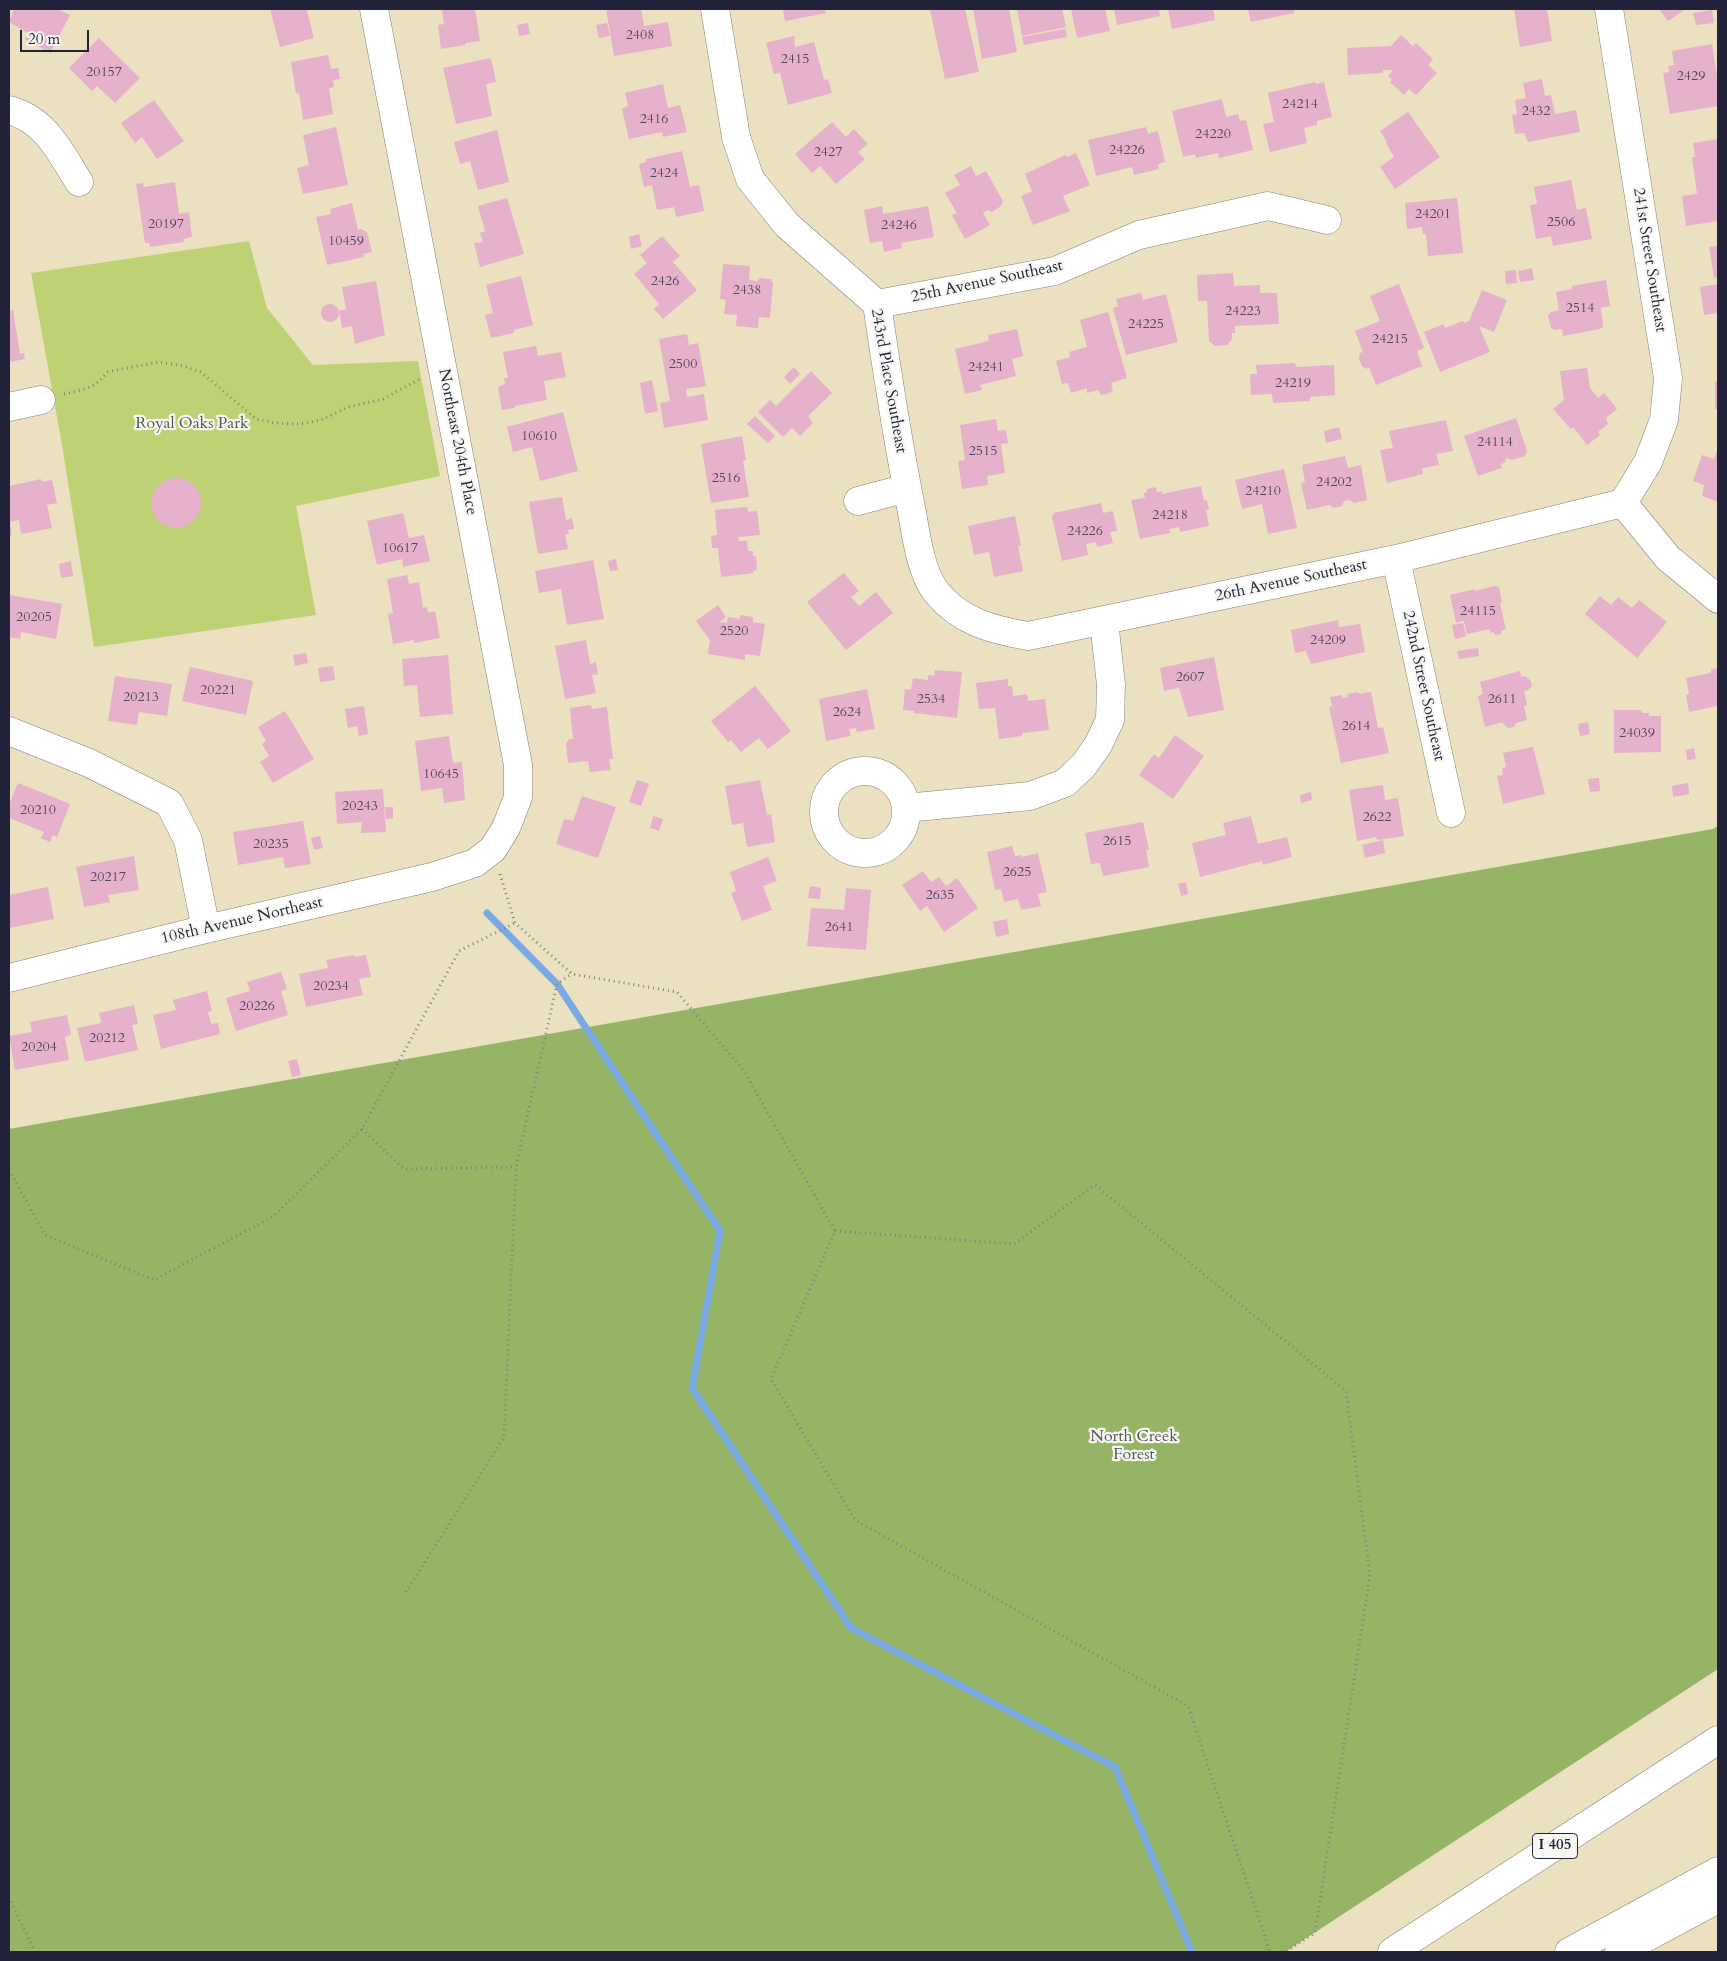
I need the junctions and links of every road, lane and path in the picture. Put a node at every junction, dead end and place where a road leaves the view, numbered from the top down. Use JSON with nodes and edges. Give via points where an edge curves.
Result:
{"nodes":[{"id":1,"x":374,"y":9,"type":"edge"},
{"id":2,"x":715,"y":9,"type":"edge"},
{"id":3,"x":1609,"y":9,"type":"edge"},
{"id":4,"x":9,"y":110,"type":"edge"},
{"id":5,"x":79,"y":182,"type":"dead end"},
{"id":6,"x":1327,"y":220,"type":"dead end"},
{"id":7,"x":877,"y":304,"type":"junction"},
{"id":8,"x":442,"y":366,"type":"junction"},
{"id":9,"x":41,"y":400,"type":"joint"},
{"id":10,"x":9,"y":406,"type":"edge"},
{"id":11,"x":907,"y":488,"type":"junction"},
{"id":12,"x":858,"y":501,"type":"dead end"},
{"id":13,"x":1623,"y":503,"type":"junction"},
{"id":14,"x":1396,"y":559,"type":"junction"},
{"id":15,"x":1718,"y":598,"type":"edge"},
{"id":16,"x":959,"y":614,"type":"joint"},
{"id":17,"x":1104,"y":621,"type":"junction"},
{"id":18,"x":9,"y":731,"type":"edge"},
{"id":19,"x":906,"y":808,"type":"dead end"},
{"id":20,"x":1451,"y":813,"type":"dead end"},
{"id":21,"x":484,"y":856,"type":"junction"},
{"id":22,"x":515,"y":923,"type":"junction"},
{"id":23,"x":206,"y":930,"type":"junction"},
{"id":24,"x":572,"y":974,"type":"junction"},
{"id":25,"x":9,"y":978,"type":"edge"},
{"id":26,"x":362,"y":1129,"type":"junction"},
{"id":27,"x":516,"y":1167,"type":"junction"},
{"id":28,"x":9,"y":1170,"type":"edge"},
{"id":29,"x":835,"y":1231,"type":"junction"},
{"id":30,"x":406,"y":1592,"type":"dead end"},
{"id":31,"x":1718,"y":1740,"type":"edge"},
{"id":32,"x":1718,"y":1762,"type":"edge"},
{"id":33,"x":1715,"y":1882,"type":"edge"},
{"id":34,"x":9,"y":1896,"type":"edge"},
{"id":35,"x":35,"y":1952,"type":"edge"},
{"id":36,"x":1270,"y":1952,"type":"edge"},
{"id":37,"x":1285,"y":1952,"type":"edge"},
{"id":38,"x":1392,"y":1952,"type":"edge"},
{"id":39,"x":1426,"y":1952,"type":"edge"},
{"id":40,"x":1569,"y":1952,"type":"edge"},
{"id":41,"x":1618,"y":1952,"type":"edge"}],
"edges":[{"from":1,"to":8,"type":"main road","name":"Northeast 204th Place"},
{"from":2,"to":7,"type":"main road","name":"243rd Place Southeast","via":[[736,138],[750,179],[787,225]]},
{"from":3,"to":13,"type":"main road","name":"241st Street Southeast","via":[[1668,378],[1664,420],[1648,462]]},
{"from":4,"to":5,"type":"main road","via":[[20,113],[47,132]]},
{"from":6,"to":7,"type":"main road","name":"25th Avenue Southeast","via":[[1268,206],[1139,235],[1055,271]]},
{"from":7,"to":11,"type":"main road","name":"243rd Place Southeast","via":[[894,426]]},
{"from":8,"to":9,"type":"path","via":[[383,399],[348,407],[321,420],[298,424],[256,419],[201,372],[159,362],[107,372],[102,381],[88,388]]},
{"from":8,"to":21,"type":"main road","name":"Northeast 204th Place","via":[[518,765],[518,796],[506,828]]},
{"from":9,"to":10,"type":"main road"},
{"from":11,"to":12,"type":"main road"},
{"from":11,"to":16,"type":"main road","name":"243rd Place Southeast","via":[[922,564],[936,593]]},
{"from":13,"to":14,"type":"main road","name":"26th Avenue Southeast"},
{"from":13,"to":15,"type":"main road","via":[[1668,558]]},
{"from":14,"to":17,"type":"main road","name":"26th Avenue Southeast"},
{"from":14,"to":20,"type":"main road","name":"242nd Street Southeast"},
{"from":16,"to":17,"type":"main road","name":"26th Avenue Southeast","via":[[992,630],[1028,636]]},
{"from":17,"to":19,"type":"main road","via":[[1111,685],[1110,720],[1084,766],[1065,783],[1030,796]]},
{"from":18,"to":23,"type":"main road","via":[[89,763],[169,803],[188,840]]},
{"from":21,"to":22,"type":"path"},
{"from":21,"to":23,"type":"main road","name":"108th Avenue Northeast","via":[[432,877]]},
{"from":22,"to":24,"type":"path"},
{"from":22,"to":26,"type":"path","via":[[459,952]]},
{"from":23,"to":25,"type":"main road","name":"108th Avenue Northeast"},
{"from":24,"to":27,"type":"path","via":[[557,984]]},
{"from":24,"to":29,"type":"path","via":[[677,992],[744,1071]]},
{"from":26,"to":27,"type":"path","via":[[404,1169]]},
{"from":26,"to":28,"type":"path","via":[[274,1216],[154,1280],[45,1235]]},
{"from":27,"to":30,"type":"path","via":[[504,1437]]},
{"from":29,"to":36,"type":"path","via":[[772,1379],[855,1520],[1188,1706]]},
{"from":29,"to":37,"type":"path","via":[[1014,1244],[1095,1185],[1346,1391],[1370,1575],[1314,1933]]},
{"from":31,"to":38,"type":"main road","number":"I 405"},
{"from":32,"to":39,"type":"main road","number":"I 405"},
{"from":33,"to":40,"type":"main road"},
{"from":33,"to":41,"type":"main road"},
{"from":34,"to":35,"type":"path"}]}
